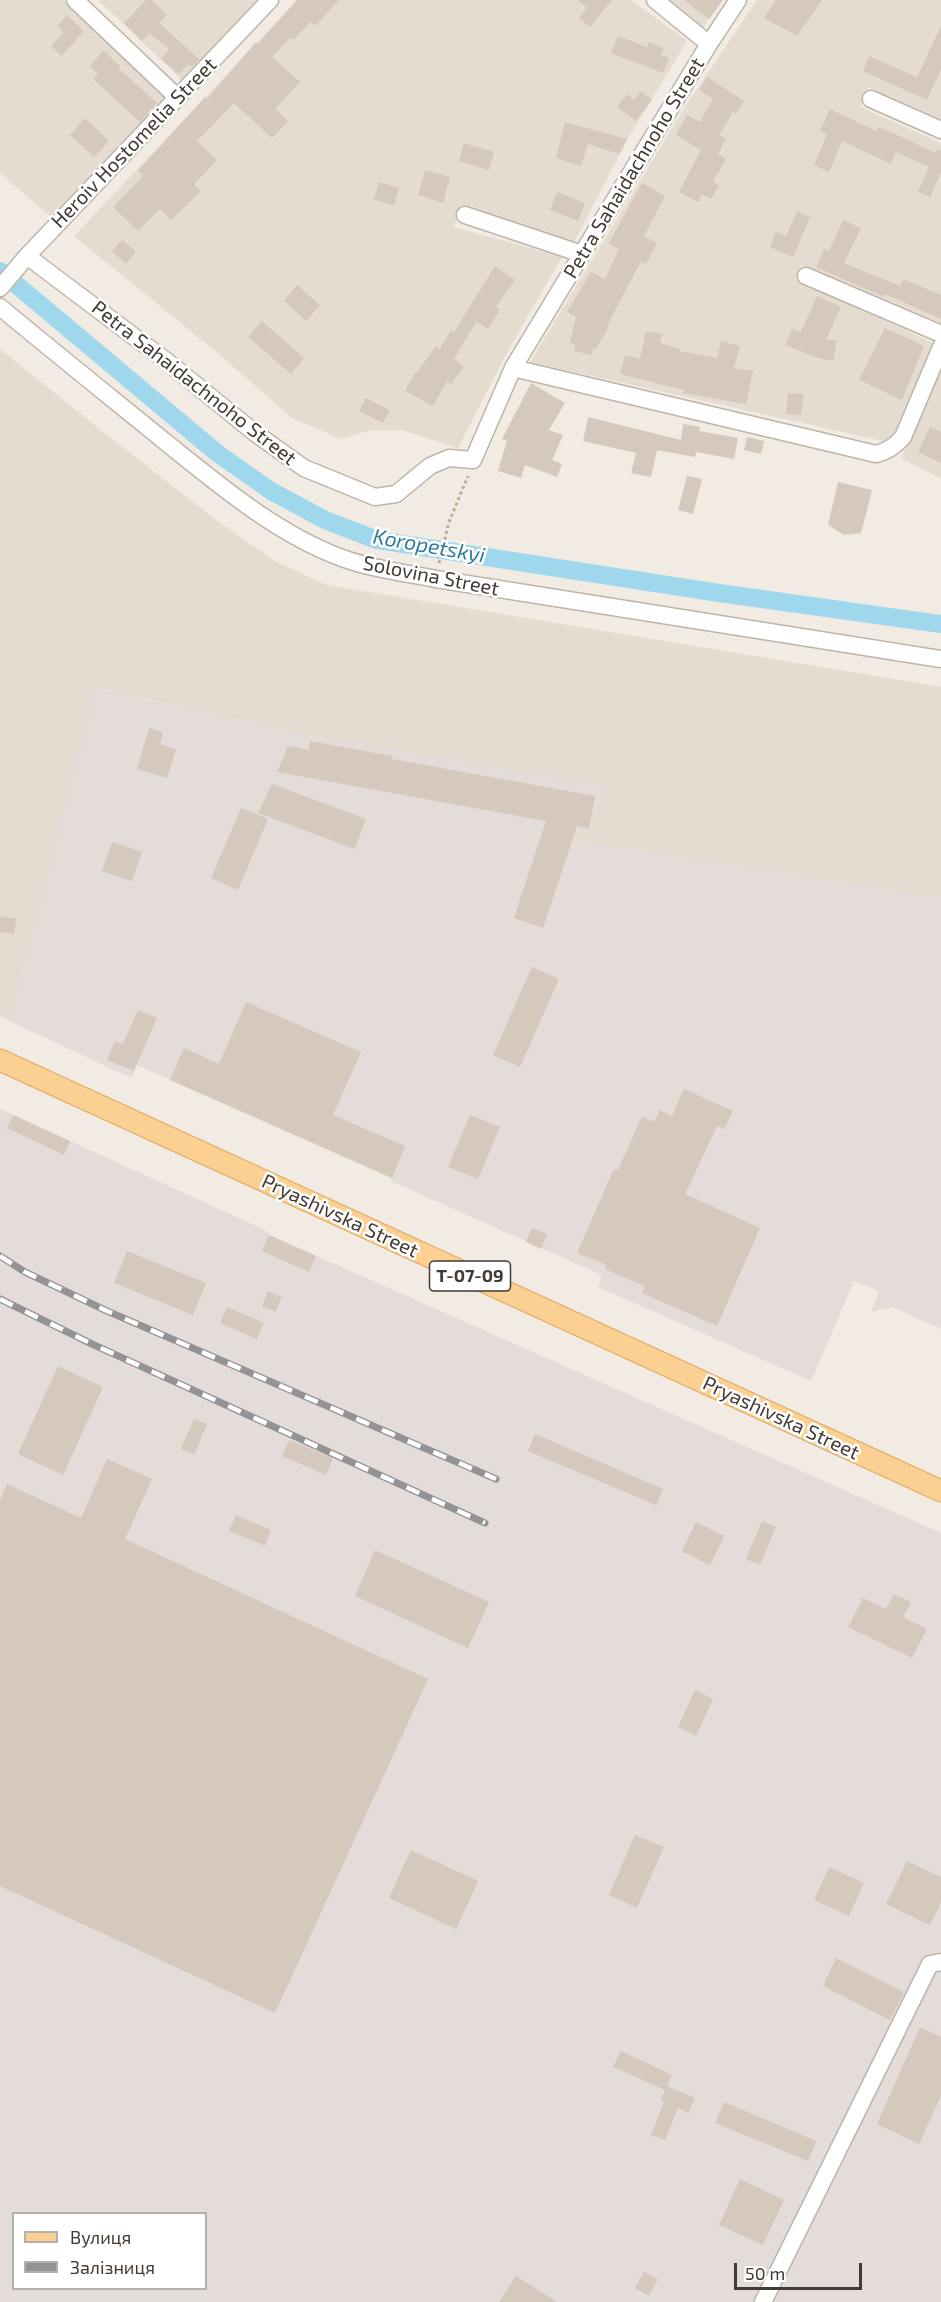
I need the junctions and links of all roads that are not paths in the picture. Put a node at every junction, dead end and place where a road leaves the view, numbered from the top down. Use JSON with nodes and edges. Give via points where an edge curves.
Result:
{"nodes":[{"id":1,"x":75,"y":0,"type":"edge"},
{"id":2,"x":270,"y":0,"type":"edge"},
{"id":3,"x":655,"y":0,"type":"edge"},
{"id":4,"x":738,"y":0,"type":"edge"},
{"id":5,"x":709,"y":44,"type":"junction"},
{"id":6,"x":178,"y":98,"type":"junction"},
{"id":7,"x":871,"y":99,"type":"dead end"},
{"id":8,"x":941,"y":130,"type":"edge"},
{"id":9,"x":465,"y":216,"type":"dead end"},
{"id":10,"x":582,"y":254,"type":"junction"},
{"id":11,"x":27,"y":256,"type":"junction"},
{"id":12,"x":806,"y":276,"type":"dead end"},
{"id":13,"x":0,"y":287,"type":"edge"},
{"id":14,"x":0,"y":307,"type":"edge"},
{"id":15,"x":941,"y":334,"type":"edge"},
{"id":16,"x":941,"y":347,"type":"edge"},
{"id":17,"x":513,"y":368,"type":"junction"},
{"id":18,"x":941,"y":659,"type":"edge"},
{"id":19,"x":0,"y":1060,"type":"edge"},
{"id":20,"x":941,"y":1491,"type":"edge"},
{"id":21,"x":941,"y":1962,"type":"edge"},
{"id":22,"x":764,"y":2302,"type":"edge"}],
"edges":[{"from":1,"to":6,"type":"street"},
{"from":2,"to":6,"type":"street","name":"Heroiv Hostomelia Street"},
{"from":3,"to":5,"type":"street"},
{"from":4,"to":5,"type":"street","name":"Petra Sahaidachnoho Street"},
{"from":5,"to":10,"type":"street","name":"Petra Sahaidachnoho Street"},
{"from":6,"to":11,"type":"street","name":"Heroiv Hostomelia Street"},
{"from":7,"to":8,"type":"street"},
{"from":9,"to":10,"type":"street"},
{"from":10,"to":17,"type":"street","name":"Petra Sahaidachnoho Street"},
{"from":11,"to":13,"type":"street","name":"Heroiv Hostomelia Street"},
{"from":11,"to":17,"type":"street","name":"Petra Sahaidachnoho Street","via":[[304,468],[375,497],[396,494],[430,466],[449,458],[473,460]]},
{"from":12,"to":15,"type":"street"},
{"from":14,"to":18,"type":"street","name":"Solovina Street","via":[[222,488],[271,521],[342,558],[436,579]]},
{"from":16,"to":17,"type":"street","via":[[903,437],[887,451],[876,454]]},
{"from":19,"to":20,"type":"main road","name":"Pryashivska Street","number":"Т-07-09"},
{"from":21,"to":22,"type":"street","via":[[930,1964]]}]}
